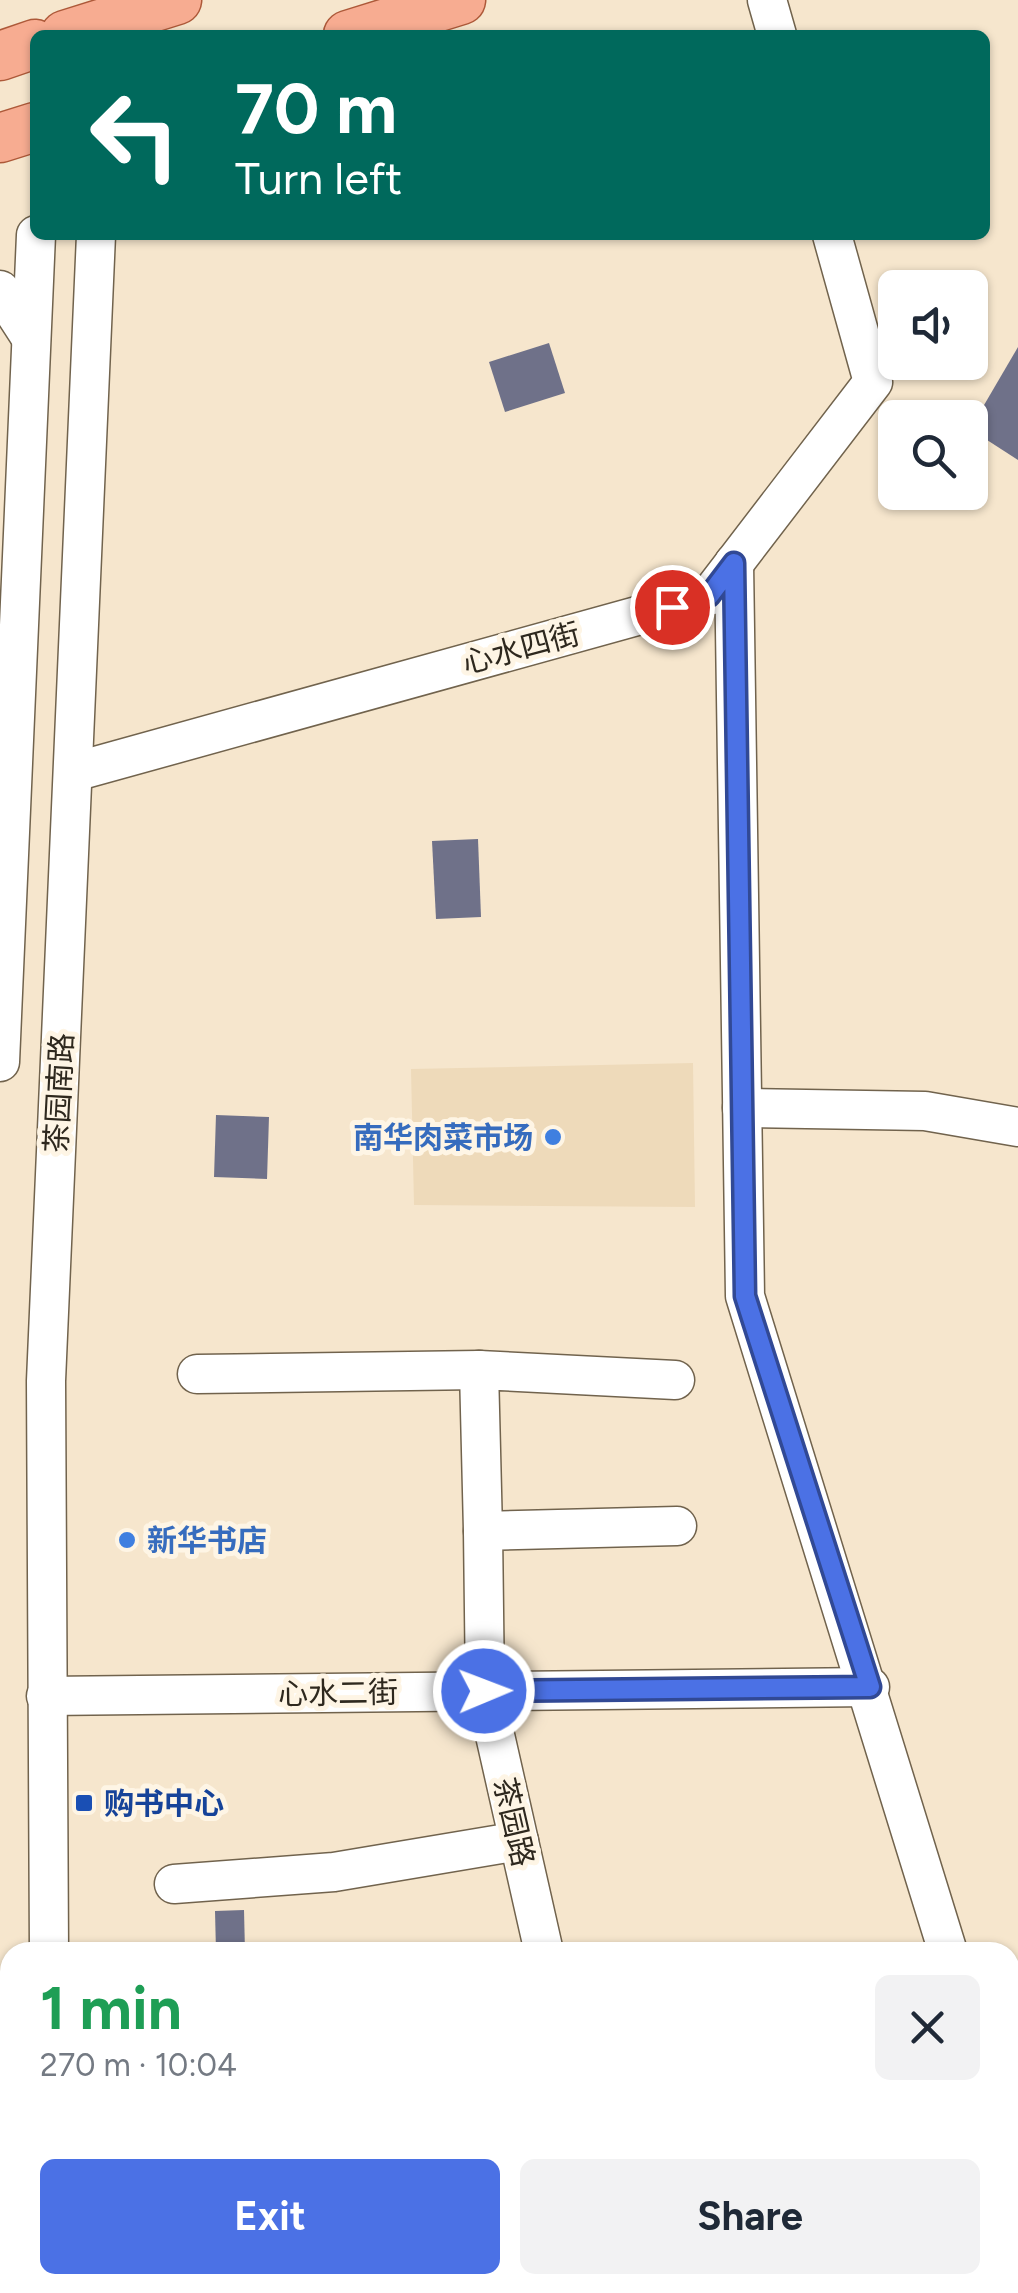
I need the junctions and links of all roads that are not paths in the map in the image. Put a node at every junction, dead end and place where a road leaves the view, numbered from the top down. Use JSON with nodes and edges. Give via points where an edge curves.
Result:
{"nodes":[{"id":1,"x":177,"y":0,"type":"edge"},
{"id":2,"x":462,"y":0,"type":"edge"},
{"id":3,"x":767,"y":0,"type":"edge"},
{"id":4,"x":84,"y":28,"type":"edge"},
{"id":5,"x":364,"y":30,"type":"edge"},
{"id":6,"x":776,"y":30,"type":"edge"},
{"id":7,"x":30,"y":46,"type":"edge"},
{"id":8,"x":0,"y":56,"type":"edge"},
{"id":9,"x":30,"y":129,"type":"edge"},
{"id":10,"x":0,"y":138,"type":"edge"},
{"id":11,"x":36,"y":240,"type":"edge"},
{"id":12,"x":96,"y":240,"type":"edge"},
{"id":13,"x":833,"y":240,"type":"edge"},
{"id":14,"x":0,"y":290,"type":"edge"},
{"id":15,"x":32,"y":338,"type":"junction"},
{"id":16,"x":734,"y":563,"type":"junction"},
{"id":17,"x":74,"y":772,"type":"junction"},
{"id":18,"x":0,"y":1062,"type":"edge"},
{"id":19,"x":742,"y":1108,"type":"junction"},
{"id":20,"x":1018,"y":1127,"type":"edge"},
{"id":21,"x":479,"y":1370,"type":"junction"},
{"id":22,"x":197,"y":1374,"type":"dead end"},
{"id":23,"x":674,"y":1380,"type":"dead end"},
{"id":24,"x":677,"y":1526,"type":"dead end"},
{"id":25,"x":483,"y":1531,"type":"junction"},
{"id":26,"x":870,"y":1687,"type":"junction"},
{"id":27,"x":484,"y":1691,"type":"junction"},
{"id":28,"x":46,"y":1696,"type":"junction"},
{"id":29,"x":519,"y":1842,"type":"junction"},
{"id":30,"x":174,"y":1884,"type":"dead end"},
{"id":31,"x":49,"y":1942,"type":"edge"},
{"id":32,"x":542,"y":1942,"type":"edge"},
{"id":33,"x":945,"y":1942,"type":"edge"}],
"edges":[{"from":1,"to":4,"type":"main road"},
{"from":2,"to":5,"type":"main road"},
{"from":3,"to":6,"type":"street"},
{"from":7,"to":8,"type":"main road"},
{"from":9,"to":10,"type":"main road"},
{"from":11,"to":15,"type":"street","name":"茶园南路"},
{"from":12,"to":17,"type":"street","name":"茶园南路"},
{"from":13,"to":16,"type":"street","name":"心水四街","via":[[874,382]]},
{"from":14,"to":15,"type":"street"},
{"from":15,"to":18,"type":"street","name":"茶园南路"},
{"from":16,"to":17,"type":"street","name":"心水四街","via":[[709,596]]},
{"from":16,"to":19,"type":"street"},
{"from":17,"to":28,"type":"street","name":"茶园南路","via":[[46,1382]]},
{"from":19,"to":20,"type":"street","via":[[925,1111]]},
{"from":19,"to":26,"type":"street","via":[[745,1296]]},
{"from":21,"to":22,"type":"street"},
{"from":21,"to":23,"type":"street"},
{"from":21,"to":25,"type":"street","name":"茶园路"},
{"from":24,"to":25,"type":"street"},
{"from":25,"to":27,"type":"street","name":"茶园路"},
{"from":26,"to":27,"type":"street","name":"心水二街"},
{"from":26,"to":33,"type":"street"},
{"from":27,"to":28,"type":"street","name":"心水二街"},
{"from":27,"to":29,"type":"street","name":"茶园路"},
{"from":28,"to":31,"type":"street","name":"茶园南路"},
{"from":29,"to":30,"type":"street","via":[[334,1872]]},
{"from":29,"to":32,"type":"street","name":"茶园路"}]}
